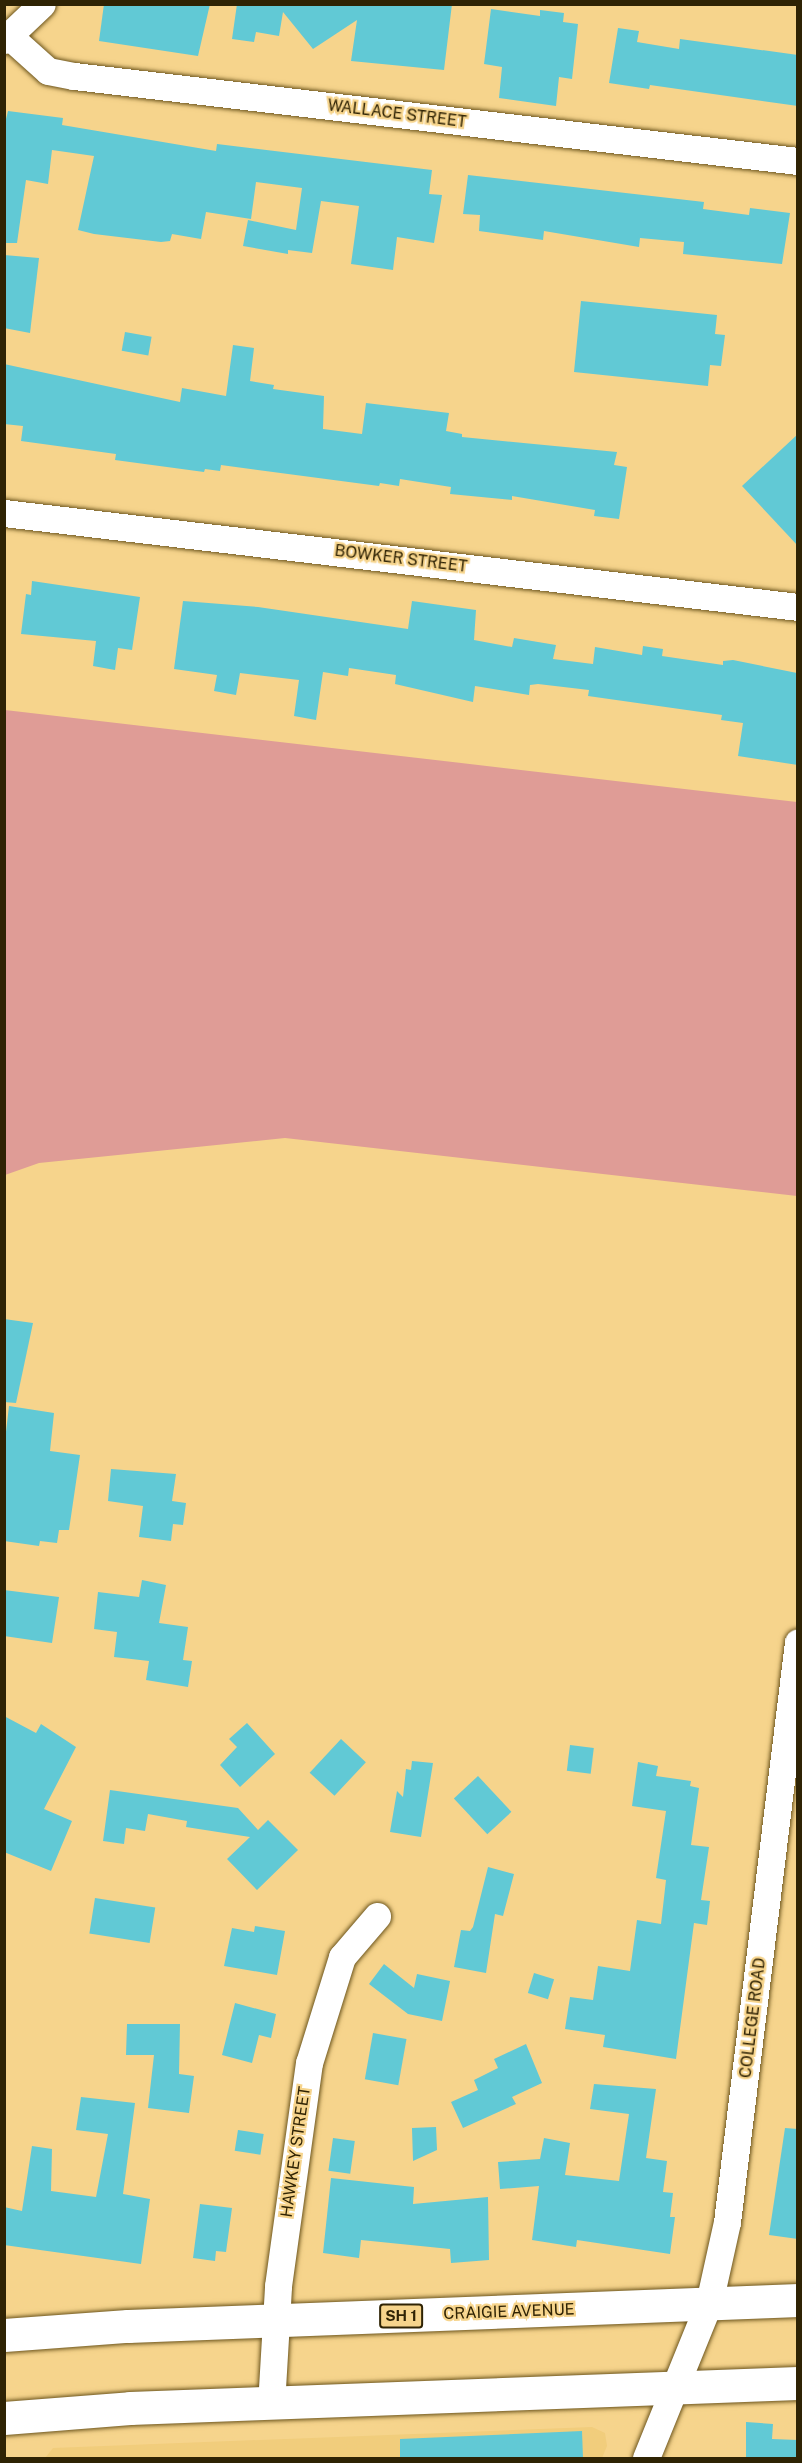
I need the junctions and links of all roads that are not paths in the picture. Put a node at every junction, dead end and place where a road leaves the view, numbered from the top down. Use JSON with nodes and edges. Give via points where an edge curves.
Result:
{"nodes":[{"id":1,"x":42,"y":4,"type":"edge"},
{"id":2,"x":7,"y":38,"type":"edge"},
{"id":3,"x":798,"y":161,"type":"edge"},
{"id":4,"x":4,"y":513,"type":"edge"},
{"id":5,"x":798,"y":607,"type":"edge"},
{"id":6,"x":798,"y":1642,"type":"edge"},
{"id":7,"x":377,"y":1916,"type":"dead end"},
{"id":8,"x":798,"y":2300,"type":"edge"},
{"id":9,"x":709,"y":2303,"type":"junction"},
{"id":10,"x":276,"y":2321,"type":"junction"},
{"id":11,"x":4,"y":2335,"type":"edge"},
{"id":12,"x":798,"y":2383,"type":"edge"},
{"id":13,"x":676,"y":2387,"type":"junction"},
{"id":14,"x":271,"y":2405,"type":"junction"},
{"id":15,"x":4,"y":2418,"type":"edge"},
{"id":16,"x":646,"y":2458,"type":"edge"}],
"edges":[{"from":1,"to":2,"type":"street"},
{"from":2,"to":3,"type":"street","name":"WALLACE STREET","via":[[48,71],[74,76]]},
{"from":4,"to":5,"type":"street","name":"BOWKER STREET"},
{"from":6,"to":9,"type":"street","name":"COLLEGE ROAD","via":[[730,2199]]},
{"from":7,"to":10,"type":"street","name":"HAWKEY STREET","via":[[342,1957],[309,2063]]},
{"from":8,"to":9,"type":"highway","name":"CRAIGIE AVENUE","number":"SH 1"},
{"from":9,"to":10,"type":"highway","name":"CRAIGIE AVENUE","number":"SH 1"},
{"from":9,"to":13,"type":"street","name":"COLLEGE ROAD"},
{"from":10,"to":11,"type":"highway","name":"CRAIGIE AVENUE","number":"SH 1"},
{"from":10,"to":14,"type":"street","name":"HAWKEY STREET"},
{"from":12,"to":13,"type":"highway"},
{"from":13,"to":14,"type":"highway"},
{"from":13,"to":16,"type":"street","name":"COLLEGE ROAD"},
{"from":14,"to":15,"type":"highway","via":[[130,2408]]}]}
